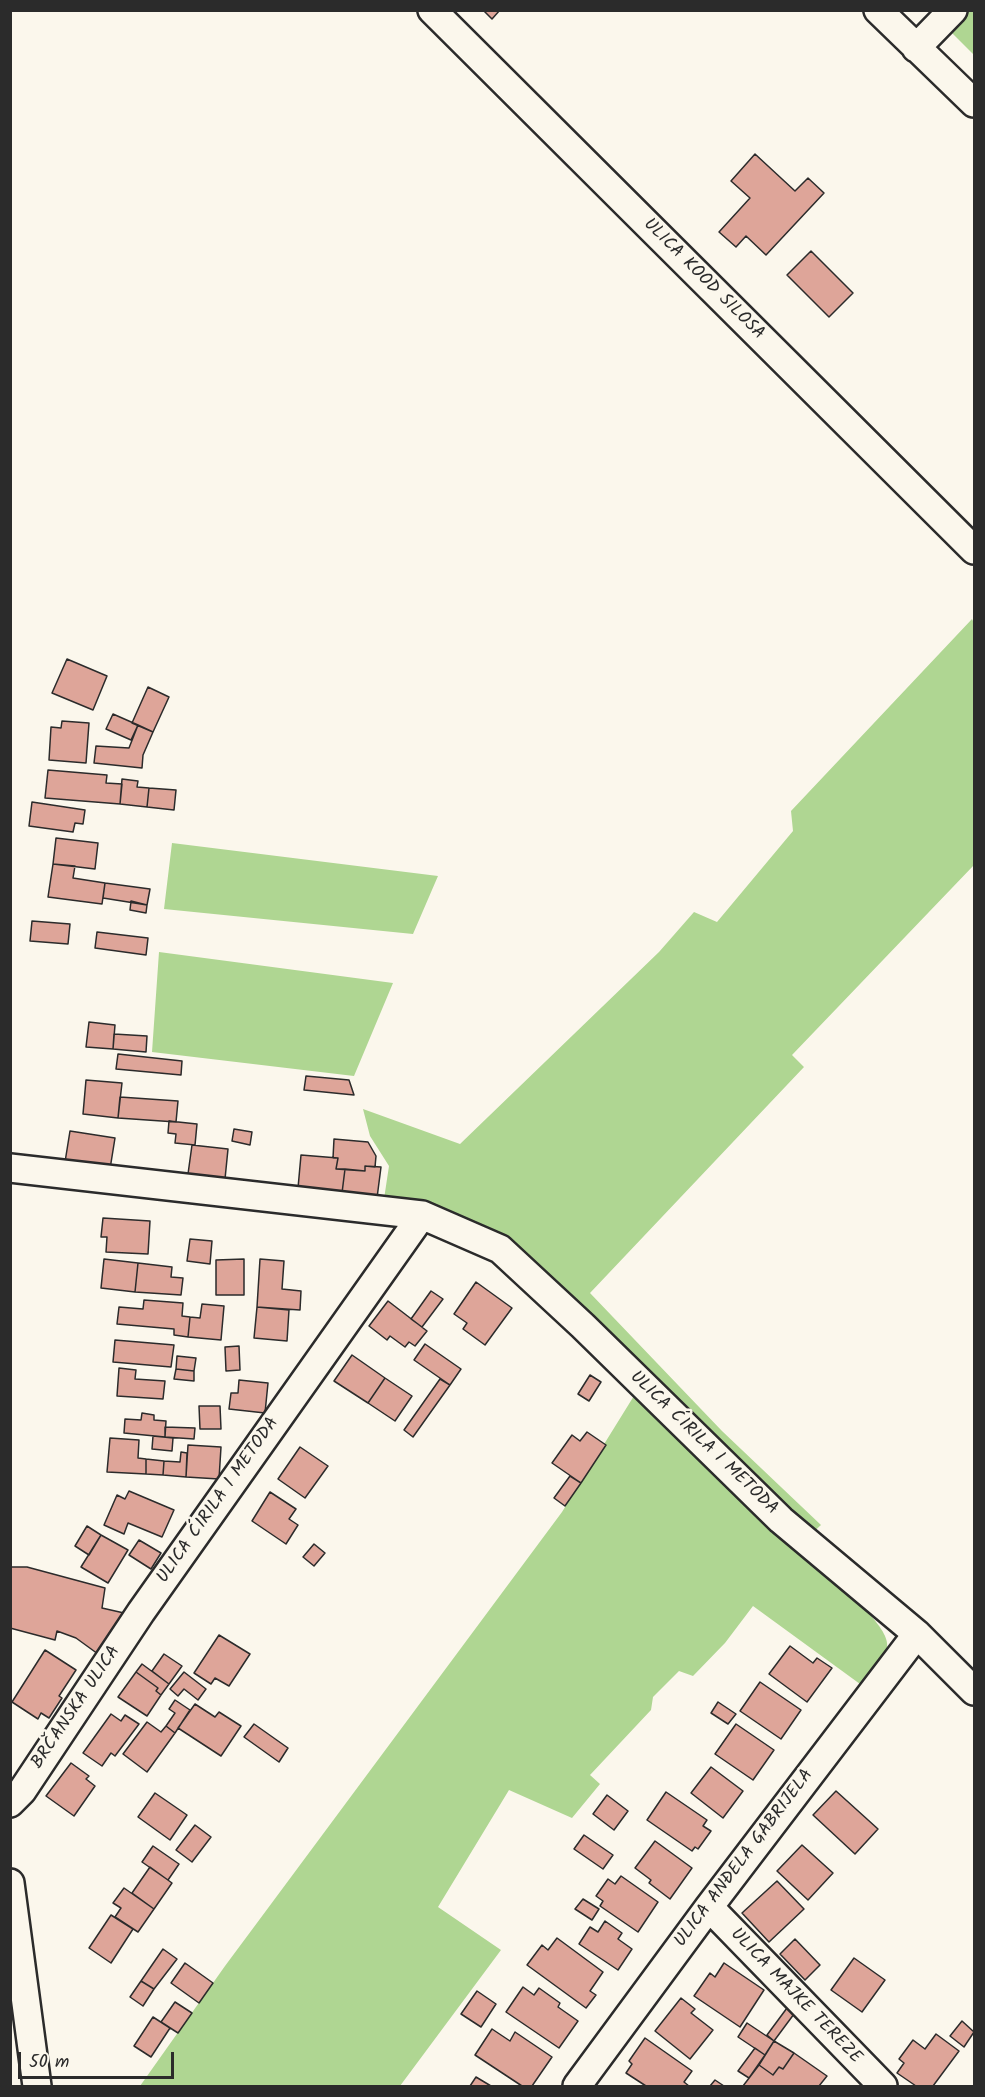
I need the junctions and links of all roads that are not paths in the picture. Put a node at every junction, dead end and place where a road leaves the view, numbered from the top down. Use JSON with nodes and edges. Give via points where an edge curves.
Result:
{"nodes":[{"id":1,"x":432,"y":10,"type":"edge"},
{"id":2,"x":878,"y":10,"type":"edge"},
{"id":3,"x":952,"y":10,"type":"edge"},
{"id":4,"x":916,"y":48,"type":"junction"},
{"id":5,"x":975,"y":103,"type":"edge"},
{"id":6,"x":975,"y":550,"type":"edge"},
{"id":7,"x":10,"y":1167,"type":"edge"},
{"id":8,"x":422,"y":1215,"type":"junction"},
{"id":9,"x":141,"y":1612,"type":"joint"},
{"id":10,"x":916,"y":1634,"type":"junction"},
{"id":11,"x":975,"y":1691,"type":"edge"},
{"id":12,"x":10,"y":1803,"type":"edge"},
{"id":13,"x":10,"y":1883,"type":"edge"},
{"id":14,"x":708,"y":1907,"type":"junction"},
{"id":15,"x":874,"y":2083,"type":"edge"},
{"id":16,"x":37,"y":2086,"type":"edge"},
{"id":17,"x":577,"y":2086,"type":"edge"}],
"edges":[{"from":1,"to":6,"type":"street","name":"ULICA KOOD SILOSA"},
{"from":2,"to":4,"type":"street"},
{"from":3,"to":4,"type":"street"},
{"from":4,"to":5,"type":"street"},
{"from":7,"to":8,"type":"street","name":"ULICA ĆIRILA I METODA"},
{"from":8,"to":9,"type":"street","name":"ULICA ĆIRILA I METODA"},
{"from":8,"to":10,"type":"street","name":"ULICA ĆIRILA I METODA","via":[[474,1236],[515,1261],[781,1520]]},
{"from":9,"to":12,"type":"street","name":"BRČANSKA ULICA","via":[[22,1791]]},
{"from":10,"to":11,"type":"street","name":"ULICA ĆIRILA I METODA"},
{"from":10,"to":14,"type":"street","name":"ULICA ANĐELA GABRIJELA"},
{"from":13,"to":16,"type":"street"},
{"from":14,"to":15,"type":"street","name":"ULICA MAJKE TEREZE"},
{"from":14,"to":17,"type":"street","name":"ULICA ANĐELA GABRIJELA"}]}
